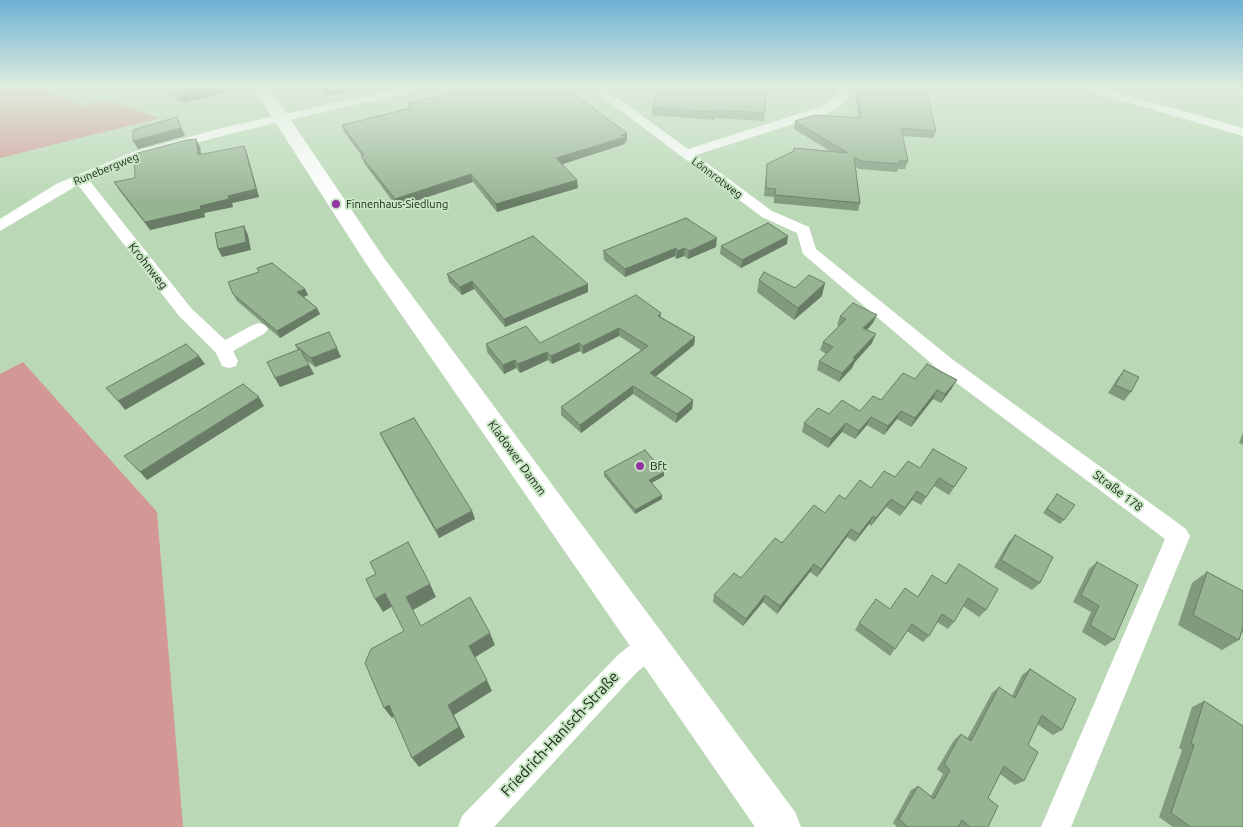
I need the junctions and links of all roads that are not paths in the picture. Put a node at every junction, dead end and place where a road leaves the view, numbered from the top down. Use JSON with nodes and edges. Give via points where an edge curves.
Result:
{"nodes":[{"id":1,"x":261,"y":125,"type":"edge"},
{"id":2,"x":283,"y":125,"type":"edge"},
{"id":3,"x":646,"y":125,"type":"edge"},
{"id":4,"x":778,"y":125,"type":"edge"},
{"id":5,"x":1217,"y":125,"type":"edge"},
{"id":6,"x":1243,"y":132,"type":"edge"},
{"id":7,"x":685,"y":154,"type":"junction"},
{"id":8,"x":80,"y":178,"type":"junction"},
{"id":9,"x":0,"y":226,"type":"edge"},
{"id":10,"x":809,"y":251,"type":"joint"},
{"id":11,"x":259,"y":329,"type":"dead end"},
{"id":12,"x":651,"y":645,"type":"junction"},
{"id":13,"x":473,"y":827,"type":"edge"},
{"id":14,"x":780,"y":827,"type":"edge"},
{"id":15,"x":1056,"y":827,"type":"edge"}],
"edges":[{"from":1,"to":8,"type":"street","name":"Runebergweg","via":[[166,147]]},
{"from":2,"to":12,"type":"main road","name":"Kladower Damm","via":[[380,267]]},
{"from":3,"to":7,"type":"street","name":"Lönnrotweg"},
{"from":4,"to":7,"type":"street"},
{"from":5,"to":6,"type":"street"},
{"from":7,"to":10,"type":"street","name":"Lönnrotweg","via":[[767,214],[804,230]]},
{"from":8,"to":9,"type":"street","name":"Runebergweg","via":[[38,200]]},
{"from":8,"to":11,"type":"street","name":"Krohnweg","via":[[180,306],[226,355]]},
{"from":10,"to":15,"type":"street","name":"Straße 178","via":[[946,364],[1178,536]]},
{"from":12,"to":13,"type":"street","name":"Friedrich-Hanisch-Straße","via":[[628,663]]},
{"from":12,"to":14,"type":"main road","name":"Kladower Damm"}]}
